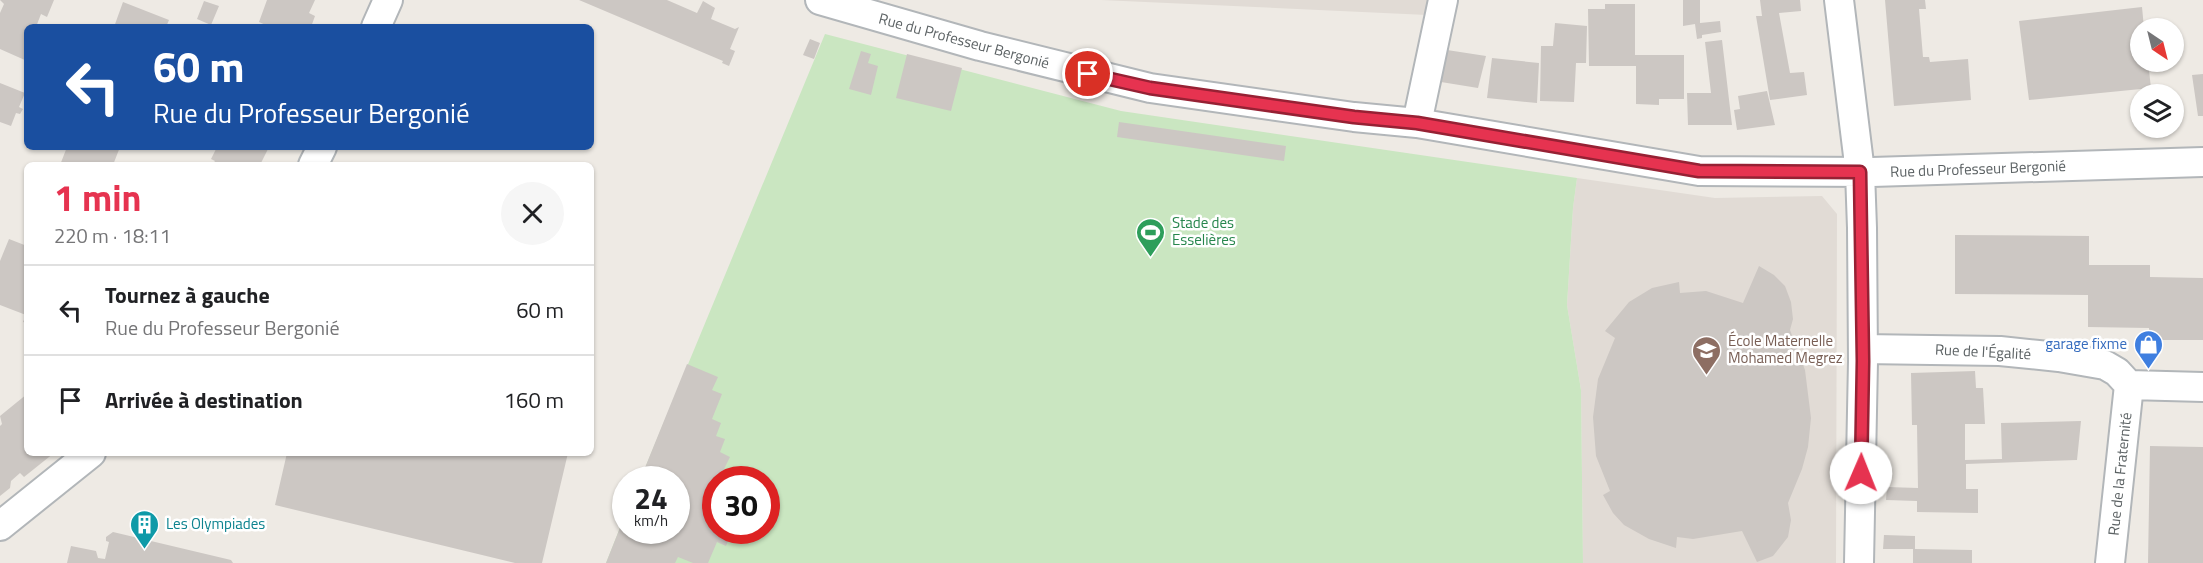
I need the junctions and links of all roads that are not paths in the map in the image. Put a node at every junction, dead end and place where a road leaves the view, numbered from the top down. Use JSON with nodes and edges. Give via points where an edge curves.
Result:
{"nodes":[{"id":1,"x":388,"y":0,"type":"edge"},
{"id":2,"x":1443,"y":0,"type":"edge"},
{"id":3,"x":1839,"y":0,"type":"edge"},
{"id":4,"x":826,"y":2,"type":"edge"},
{"id":5,"x":377,"y":24,"type":"edge"},
{"id":6,"x":1417,"y":123,"type":"junction"},
{"id":7,"x":2203,"y":162,"type":"edge"},
{"id":8,"x":1860,"y":172,"type":"junction"},
{"id":9,"x":1863,"y":349,"type":"junction"},
{"id":10,"x":2129,"y":385,"type":"junction"},
{"id":11,"x":2203,"y":387,"type":"edge"},
{"id":12,"x":87,"y":456,"type":"edge"},
{"id":13,"x":0,"y":526,"type":"edge"},
{"id":14,"x":1860,"y":563,"type":"edge"},
{"id":15,"x":2110,"y":563,"type":"edge"}],
"edges":[{"from":1,"to":5,"type":"street"},
{"from":2,"to":6,"type":"street"},
{"from":3,"to":8,"type":"street"},
{"from":4,"to":6,"type":"street","name":"Rue du Professeur Bergonié","via":[[990,49],[1150,88]]},
{"from":6,"to":8,"type":"street","name":"Rue du Professeur Bergonié","via":[[1699,171]]},
{"from":7,"to":8,"type":"street","name":"Rue du Professeur Bergonié"},
{"from":8,"to":9,"type":"street"},
{"from":9,"to":10,"type":"street","name":"Rue de l'Égalité","via":[[1989,350],[2060,357],[2106,365]]},
{"from":9,"to":14,"type":"street"},
{"from":10,"to":11,"type":"street"},
{"from":10,"to":15,"type":"street","name":"Rue de la Fraternité"},
{"from":12,"to":13,"type":"street"}]}
